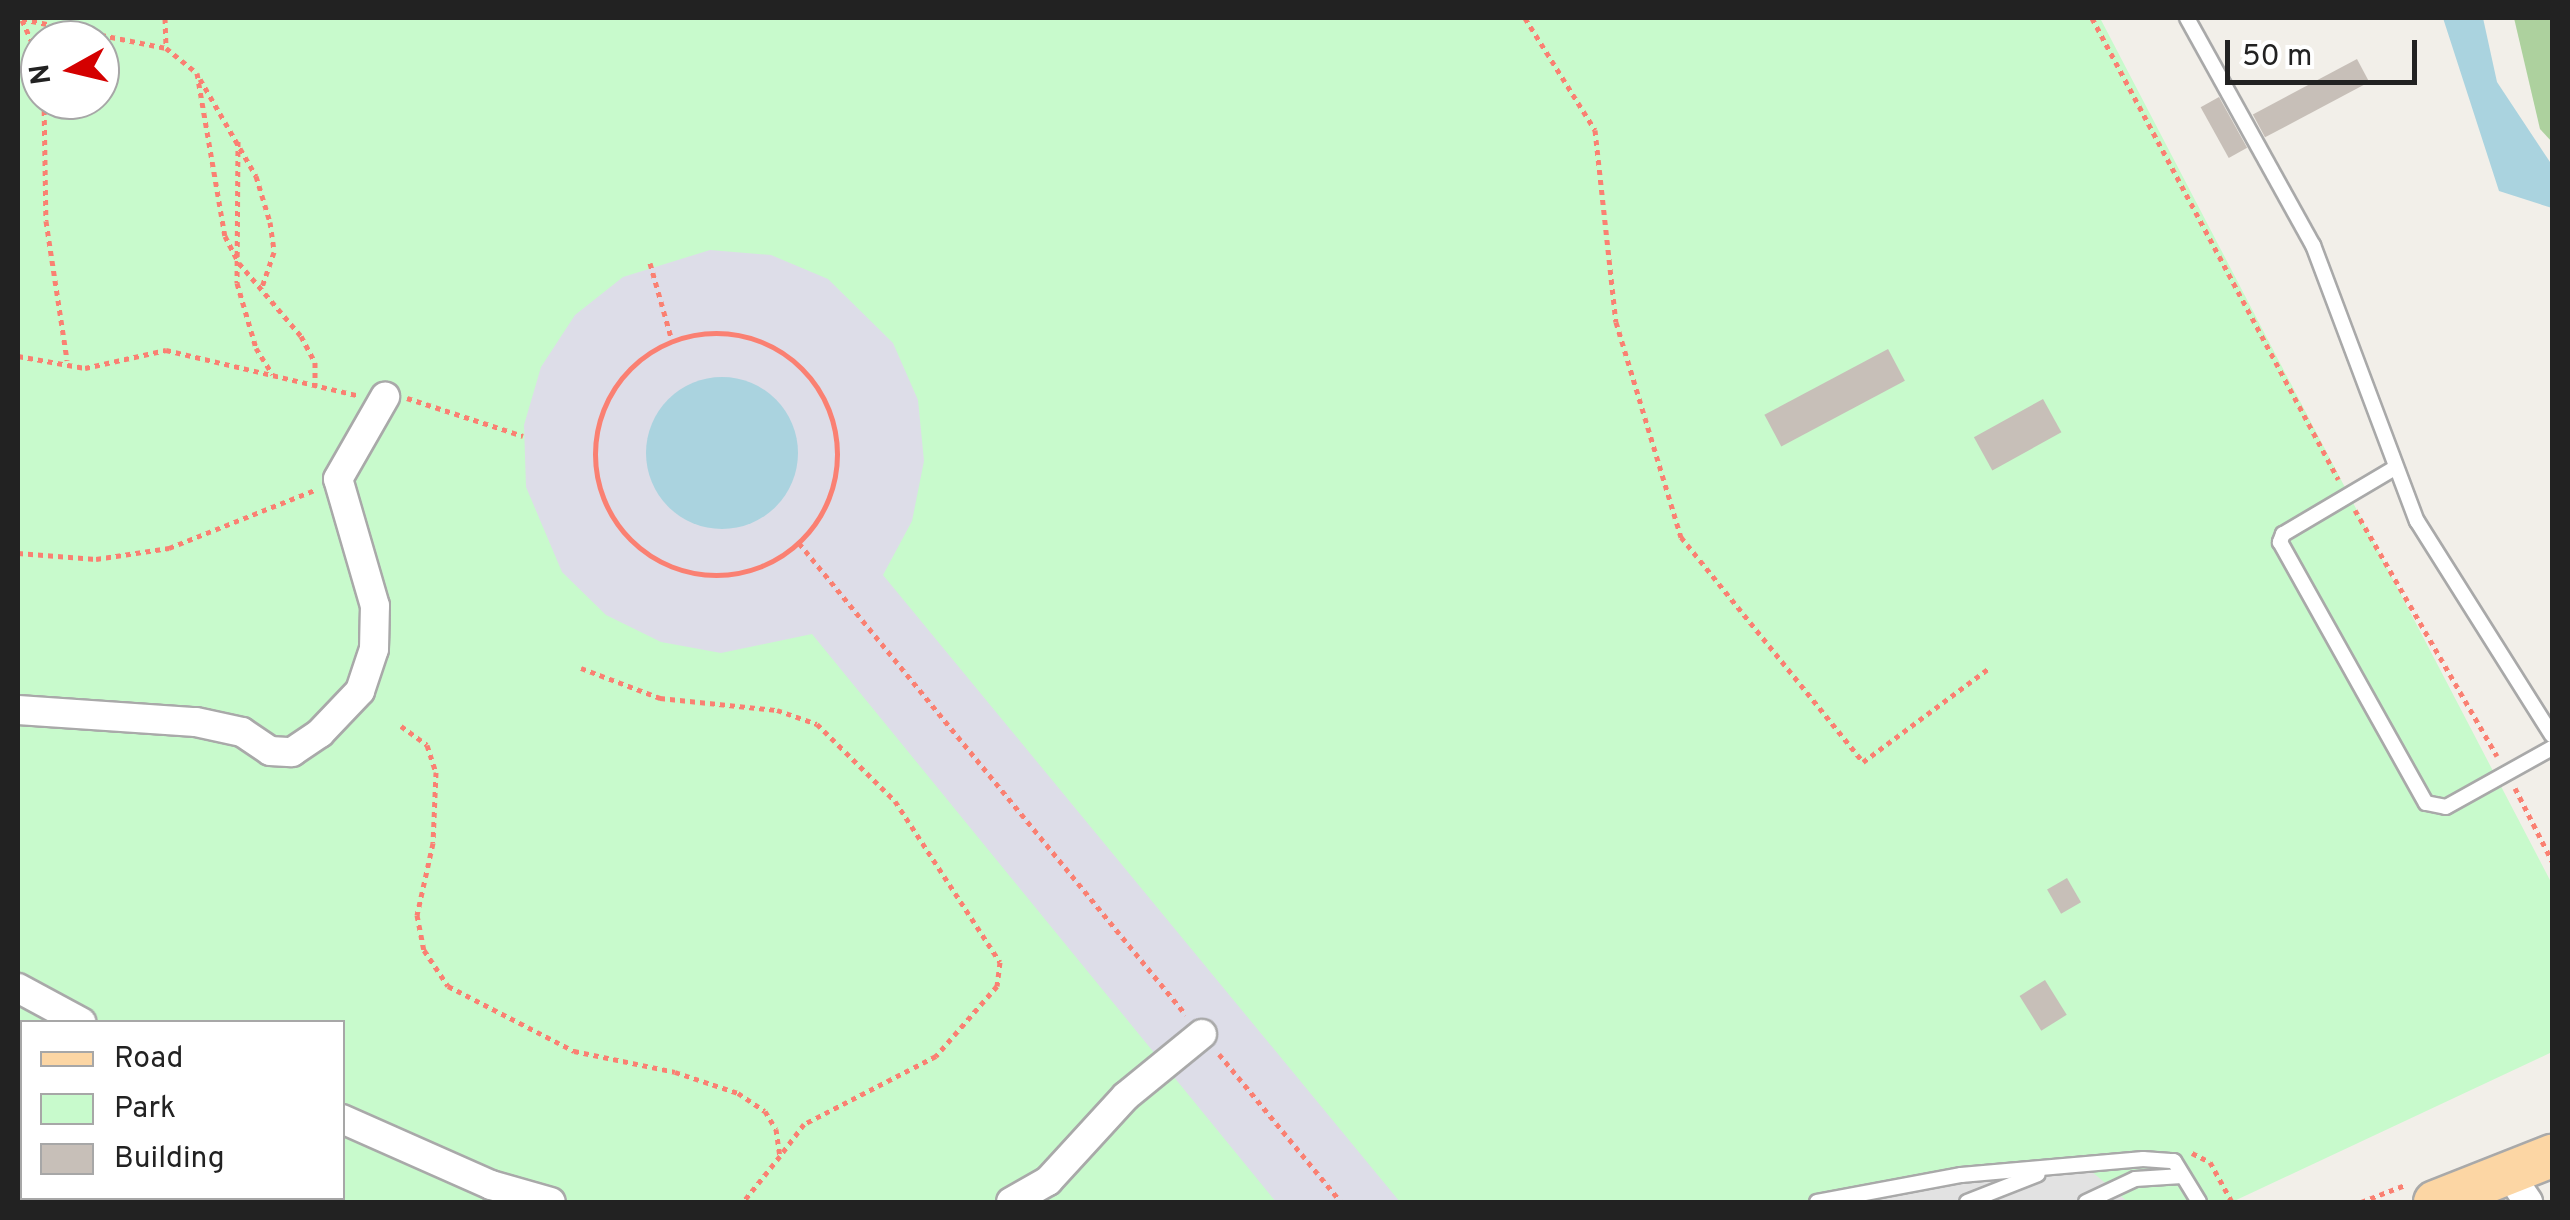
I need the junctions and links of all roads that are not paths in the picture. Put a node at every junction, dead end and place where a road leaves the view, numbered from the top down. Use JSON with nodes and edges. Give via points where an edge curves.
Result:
{"nodes":[{"id":1,"x":2187,"y":18,"type":"edge"},
{"id":2,"x":385,"y":397,"type":"road end"},
{"id":3,"x":2393,"y":469,"type":"junction"},
{"id":4,"x":18,"y":710,"type":"edge"},
{"id":5,"x":2552,"y":735,"type":"edge"},
{"id":6,"x":2552,"y":748,"type":"edge"},
{"id":7,"x":18,"y":988,"type":"edge"},
{"id":8,"x":77,"y":1020,"type":"edge"},
{"id":9,"x":1202,"y":1034,"type":"road end"},
{"id":10,"x":345,"y":1121,"type":"edge"},
{"id":11,"x":2552,"y":1156,"type":"edge"},
{"id":12,"x":2052,"y":1168,"type":"junction"},
{"id":13,"x":2182,"y":1176,"type":"junction"},
{"id":14,"x":1903,"y":1190,"type":"junction"},
{"id":15,"x":2485,"y":1193,"type":"edge"},
{"id":16,"x":2192,"y":1201,"type":"edge"},
{"id":17,"x":551,"y":1202,"type":"edge"},
{"id":18,"x":1011,"y":1202,"type":"edge"},
{"id":19,"x":1817,"y":1202,"type":"edge"},
{"id":20,"x":1878,"y":1202,"type":"edge"},
{"id":21,"x":1967,"y":1202,"type":"edge"},
{"id":22,"x":2086,"y":1202,"type":"edge"}],
"edges":[{"from":1,"to":3,"type":"lane","via":[[2313,245]]},
{"from":2,"to":4,"type":"street","via":[[338,479],[375,606],[374,649],[360,691],[320,733],[292,752],[270,751],[242,732],[196,722]]},
{"from":3,"to":5,"type":"lane","via":[[2417,520]]},
{"from":3,"to":6,"type":"lane","via":[[2280,542],[2426,803],[2446,807]]},
{"from":7,"to":8,"type":"street"},
{"from":9,"to":18,"type":"street","via":[[1126,1096],[1048,1181]]},
{"from":10,"to":17,"type":"street","via":[[491,1185]]},
{"from":11,"to":15,"type":"main road"},
{"from":12,"to":13,"type":"lane","via":[[2142,1158],[2174,1161]]},
{"from":12,"to":14,"type":"lane","via":[[1961,1174]]},
{"from":12,"to":21,"type":"lane"},
{"from":13,"to":16,"type":"lane"},
{"from":13,"to":22,"type":"lane","via":[[2135,1180]]},
{"from":14,"to":19,"type":"lane"},
{"from":14,"to":20,"type":"lane"}]}
